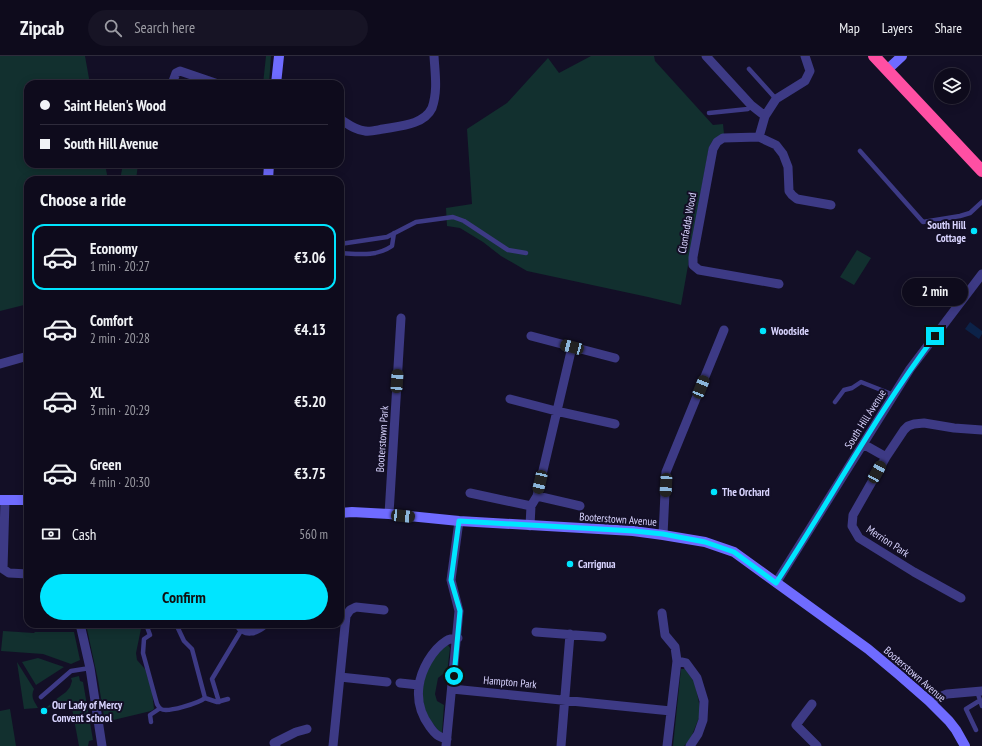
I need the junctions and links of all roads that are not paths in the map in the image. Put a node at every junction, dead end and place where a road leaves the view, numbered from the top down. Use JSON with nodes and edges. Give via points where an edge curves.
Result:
{"nodes":[{"id":1,"x":279,"y":56,"type":"edge"},
{"id":2,"x":434,"y":56,"type":"edge"},
{"id":3,"x":706,"y":56,"type":"edge"},
{"id":4,"x":874,"y":56,"type":"edge"},
{"id":5,"x":902,"y":56,"type":"edge"},
{"id":6,"x":804,"y":57,"type":"edge"},
{"id":7,"x":749,"y":69,"type":"dead end"},
{"id":8,"x":887,"y":70,"type":"junction"},
{"id":9,"x":173,"y":80,"type":"edge"},
{"id":10,"x":206,"y":80,"type":"edge"},
{"id":11,"x":276,"y":80,"type":"edge"},
{"id":12,"x":776,"y":99,"type":"junction"},
{"id":13,"x":751,"y":105,"type":"junction"},
{"id":14,"x":709,"y":113,"type":"dead end"},
{"id":15,"x":765,"y":116,"type":"junction"},
{"id":16,"x":344,"y":122,"type":"edge"},
{"id":17,"x":759,"y":137,"type":"junction"},
{"id":18,"x":860,"y":151,"type":"dead end"},
{"id":19,"x":981,"y":168,"type":"edge"},
{"id":20,"x":982,"y":202,"type":"edge"},
{"id":21,"x":831,"y":205,"type":"dead end"},
{"id":22,"x":394,"y":233,"type":"junction"},
{"id":23,"x":344,"y":243,"type":"edge"},
{"id":24,"x":344,"y":253,"type":"edge"},
{"id":25,"x":526,"y":253,"type":"dead end"},
{"id":26,"x":982,"y":274,"type":"edge"},
{"id":27,"x":779,"y":284,"type":"dead end"},
{"id":28,"x":401,"y":318,"type":"dead end"},
{"id":29,"x":724,"y":330,"type":"dead end"},
{"id":30,"x":531,"y":336,"type":"dead end"},
{"id":31,"x":572,"y":347,"type":"junction"},
{"id":32,"x":24,"y":357,"type":"edge"},
{"id":33,"x":615,"y":358,"type":"dead end"},
{"id":34,"x":0,"y":364,"type":"edge"},
{"id":35,"x":894,"y":395,"type":"junction"},
{"id":36,"x":510,"y":399,"type":"dead end"},
{"id":37,"x":835,"y":402,"type":"dead end"},
{"id":38,"x":556,"y":411,"type":"junction"},
{"id":39,"x":616,"y":424,"type":"dead end"},
{"id":40,"x":982,"y":430,"type":"edge"},
{"id":41,"x":863,"y":444,"type":"junction"},
{"id":42,"x":886,"y":457,"type":"junction"},
{"id":43,"x":470,"y":493,"type":"dead end"},
{"id":44,"x":537,"y":496,"type":"junction"},
{"id":45,"x":2,"y":500,"type":"edge"},
{"id":46,"x":24,"y":500,"type":"edge"},
{"id":47,"x":531,"y":506,"type":"junction"},
{"id":48,"x":580,"y":506,"type":"dead end"},
{"id":49,"x":344,"y":513,"type":"edge"},
{"id":50,"x":389,"y":514,"type":"junction"},
{"id":51,"x":459,"y":521,"type":"junction"},
{"id":52,"x":530,"y":526,"type":"junction"},
{"id":53,"x":663,"y":534,"type":"junction"},
{"id":54,"x":24,"y":574,"type":"edge"},
{"id":55,"x":776,"y":583,"type":"junction"},
{"id":56,"x":961,"y":598,"type":"dead end"},
{"id":57,"x":384,"y":610,"type":"dead end"},
{"id":58,"x":662,"y":613,"type":"dead end"},
{"id":59,"x":81,"y":628,"type":"edge"},
{"id":60,"x":147,"y":628,"type":"edge"},
{"id":61,"x":178,"y":628,"type":"edge"},
{"id":62,"x":239,"y":628,"type":"edge"},
{"id":63,"x":242,"y":628,"type":"edge"},
{"id":64,"x":260,"y":628,"type":"edge"},
{"id":65,"x":536,"y":632,"type":"dead end"},
{"id":66,"x":570,"y":634,"type":"junction"},
{"id":67,"x":602,"y":637,"type":"dead end"},
{"id":68,"x":458,"y":638,"type":"junction"},
{"id":69,"x":677,"y":661,"type":"junction"},
{"id":70,"x":90,"y":668,"type":"junction"},
{"id":71,"x":340,"y":677,"type":"junction"},
{"id":72,"x":387,"y":682,"type":"dead end"},
{"id":73,"x":400,"y":684,"type":"dead end"},
{"id":74,"x":419,"y":685,"type":"junction"},
{"id":75,"x":452,"y":689,"type":"junction"},
{"id":76,"x":979,"y":691,"type":"edge"},
{"id":77,"x":42,"y":697,"type":"dead end"},
{"id":78,"x":205,"y":698,"type":"junction"},
{"id":79,"x":228,"y":699,"type":"dead end"},
{"id":80,"x":564,"y":700,"type":"junction"},
{"id":81,"x":979,"y":700,"type":"junction"},
{"id":82,"x":929,"y":701,"type":"junction"},
{"id":83,"x":219,"y":702,"type":"junction"},
{"id":84,"x":812,"y":704,"type":"dead end"},
{"id":85,"x":982,"y":706,"type":"edge"},
{"id":86,"x":159,"y":709,"type":"junction"},
{"id":87,"x":671,"y":711,"type":"junction"},
{"id":88,"x":151,"y":722,"type":"dead end"},
{"id":89,"x":307,"y":729,"type":"dead end"},
{"id":90,"x":976,"y":730,"type":"dead end"},
{"id":91,"x":446,"y":743,"type":"edge"},
{"id":92,"x":272,"y":745,"type":"edge"},
{"id":93,"x":814,"y":745,"type":"edge"},
{"id":94,"x":102,"y":746,"type":"edge"},
{"id":95,"x":332,"y":746,"type":"edge"},
{"id":96,"x":561,"y":746,"type":"edge"},
{"id":97,"x":667,"y":746,"type":"edge"},
{"id":98,"x":690,"y":746,"type":"edge"},
{"id":99,"x":964,"y":746,"type":"edge"}],
"edges":[{"from":1,"to":11,"type":"street"},
{"from":2,"to":16,"type":"street","via":[[435,93],[431,109],[424,118],[412,124],[366,132]]},
{"from":3,"to":13,"type":"street"},
{"from":4,"to":8,"type":"highway"},
{"from":5,"to":8,"type":"street"},
{"from":6,"to":12,"type":"street","via":[[810,71],[805,81]]},
{"from":7,"to":12,"type":"lane"},
{"from":8,"to":19,"type":"highway"},
{"from":9,"to":10,"type":"street","via":[[176,73],[180,71]]},
{"from":12,"to":15,"type":"street"},
{"from":13,"to":14,"type":"lane","via":[[748,108]]},
{"from":13,"to":15,"type":"street"},
{"from":15,"to":17,"type":"street"},
{"from":17,"to":21,"type":"street","name":"Clonfadda Wood","via":[[776,144],[783,154],[788,167],[792,195],[797,199]]},
{"from":17,"to":27,"type":"street","name":"Clonfadda Wood","via":[[723,138],[713,148],[693,265],[699,270]]},
{"from":18,"to":20,"type":"lane","via":[[923,222],[970,213]]},
{"from":22,"to":23,"type":"lane","via":[[387,237]]},
{"from":22,"to":24,"type":"lane","via":[[392,246],[386,250],[375,254]]},
{"from":22,"to":25,"type":"lane","via":[[416,222],[453,217],[464,221],[508,250]]},
{"from":26,"to":35,"type":"street","name":"South Hill Avenue","via":[[910,369]]},
{"from":28,"to":50,"type":"street","name":"Booterstown Park"},
{"from":29,"to":53,"type":"street","via":[[666,472]]},
{"from":30,"to":31,"type":"street"},
{"from":31,"to":33,"type":"street"},
{"from":31,"to":38,"type":"street"},
{"from":32,"to":34,"type":"street"},
{"from":35,"to":37,"type":"lane","via":[[861,382],[844,390]]},
{"from":35,"to":41,"type":"street","name":"South Hill Avenue"},
{"from":36,"to":38,"type":"street"},
{"from":38,"to":39,"type":"street"},
{"from":38,"to":44,"type":"street"},
{"from":40,"to":42,"type":"street","name":"Merrion Park","via":[[914,424],[904,430]]},
{"from":41,"to":42,"type":"street"},
{"from":41,"to":55,"type":"street","name":"South Hill Avenue"},
{"from":42,"to":56,"type":"street","name":"Merrion Park","via":[[853,515],[852,526],[859,538]]},
{"from":43,"to":47,"type":"street"},
{"from":44,"to":47,"type":"street"},
{"from":44,"to":48,"type":"street"},
{"from":45,"to":46,"type":"street"},
{"from":45,"to":54,"type":"street","via":[[3,569],[9,573]]},
{"from":47,"to":52,"type":"street"},
{"from":49,"to":50,"type":"street","name":"Booterstown Avenue"},
{"from":50,"to":51,"type":"street","name":"Booterstown Avenue"},
{"from":51,"to":52,"type":"street","name":"Booterstown Avenue"},
{"from":51,"to":68,"type":"street","via":[[451,580],[460,611]]},
{"from":52,"to":53,"type":"street","name":"Booterstown Avenue"},
{"from":53,"to":55,"type":"street","name":"Booterstown Avenue","via":[[705,542],[734,552]]},
{"from":55,"to":82,"type":"street","name":"Booterstown Avenue","via":[[868,649]]},
{"from":57,"to":71,"type":"street","via":[[356,607],[346,616]]},
{"from":58,"to":69,"type":"street","via":[[665,636],[675,647]]},
{"from":59,"to":70,"type":"street"},
{"from":60,"to":86,"type":"lane","via":[[150,635],[144,639],[143,652]]},
{"from":61,"to":78,"type":"lane","via":[[184,641],[192,649]]},
{"from":62,"to":83,"type":"lane","via":[[212,679]]},
{"from":63,"to":64,"type":"street","via":[[249,632]]},
{"from":65,"to":66,"type":"street"},
{"from":66,"to":67,"type":"street"},
{"from":66,"to":80,"type":"street"},
{"from":68,"to":74,"type":"street","via":[[446,640],[434,652],[424,667]]},
{"from":68,"to":75,"type":"street"},
{"from":69,"to":87,"type":"street"},
{"from":69,"to":98,"type":"street","via":[[686,664],[697,678],[704,701],[703,720]]},
{"from":70,"to":77,"type":"lane","via":[[71,671]]},
{"from":70,"to":94,"type":"street"},
{"from":71,"to":72,"type":"street"},
{"from":71,"to":95,"type":"street"},
{"from":73,"to":74,"type":"street"},
{"from":74,"to":91,"type":"street","via":[[420,704],[425,720],[436,736]]},
{"from":75,"to":80,"type":"street","name":"Hampton Park"},
{"from":75,"to":91,"type":"street"},
{"from":76,"to":81,"type":"lane"},
{"from":76,"to":82,"type":"street","via":[[947,694]]},
{"from":78,"to":83,"type":"lane"},
{"from":78,"to":86,"type":"lane","via":[[201,702],[172,710]]},
{"from":79,"to":83,"type":"lane"},
{"from":80,"to":87,"type":"street","name":"Hampton Park"},
{"from":80,"to":96,"type":"street"},
{"from":81,"to":85,"type":"lane"},
{"from":81,"to":90,"type":"lane","via":[[966,709]]},
{"from":82,"to":99,"type":"street","name":"Booterstown Avenue","via":[[949,721]]},
{"from":84,"to":93,"type":"street","via":[[796,725]]},
{"from":86,"to":88,"type":"lane","via":[[150,715]]},
{"from":87,"to":97,"type":"street"},
{"from":89,"to":92,"type":"street"}]}
